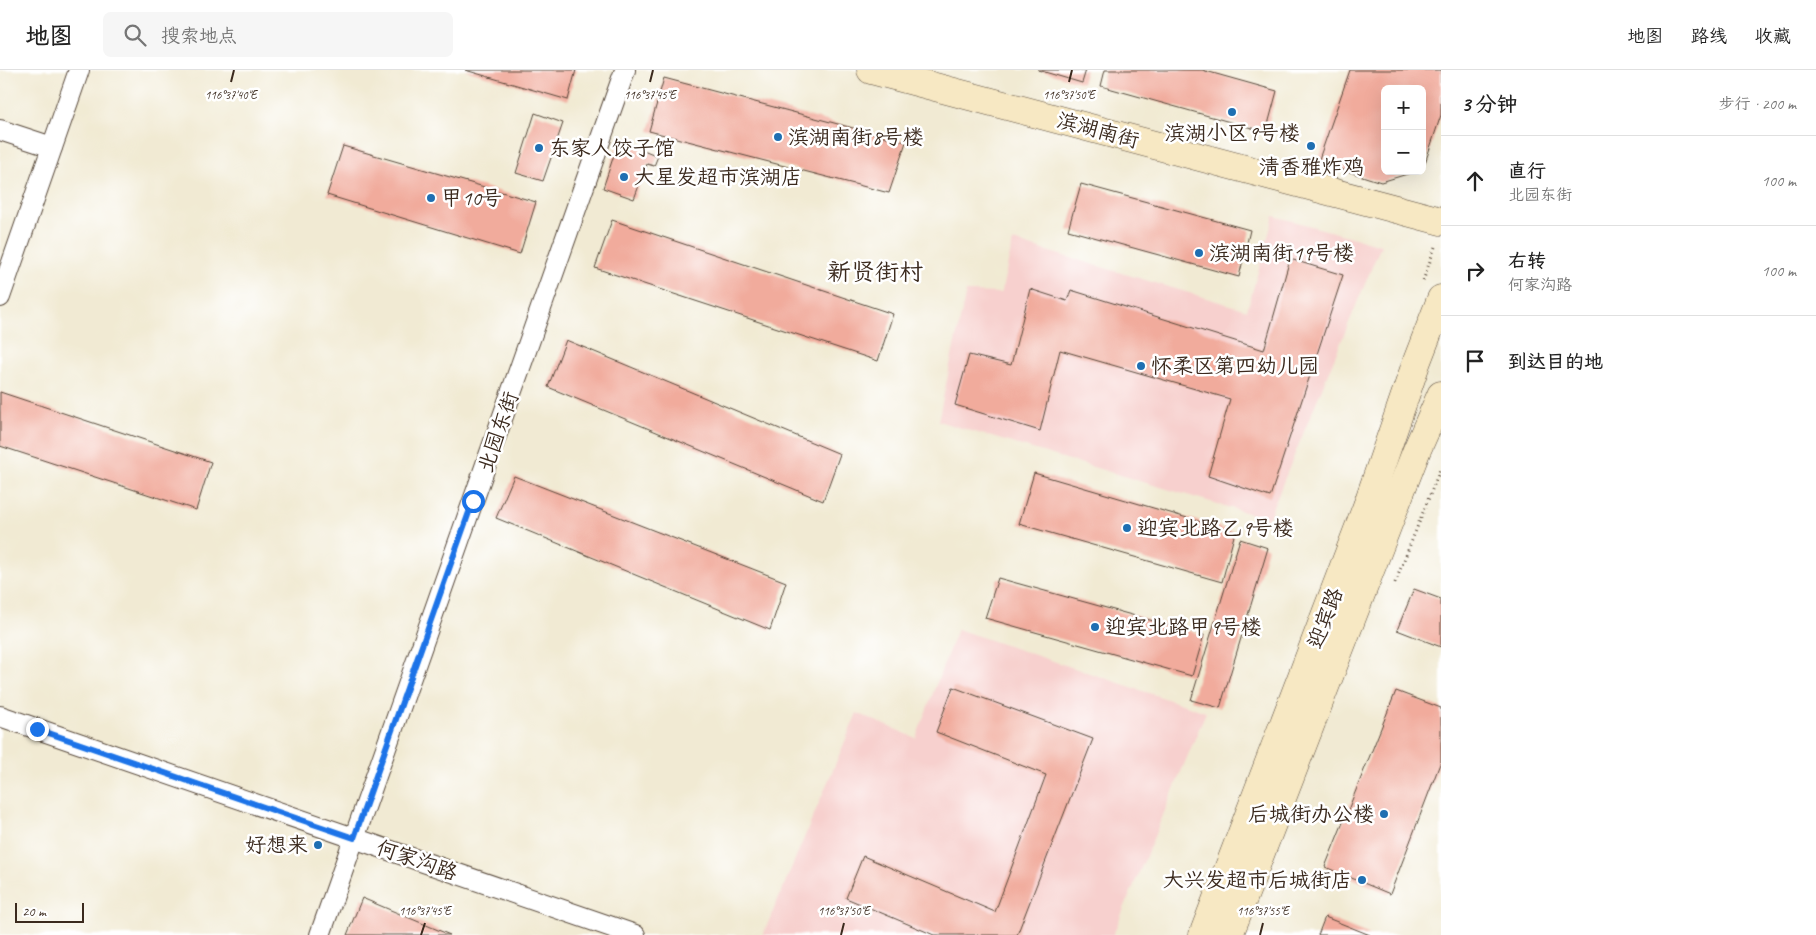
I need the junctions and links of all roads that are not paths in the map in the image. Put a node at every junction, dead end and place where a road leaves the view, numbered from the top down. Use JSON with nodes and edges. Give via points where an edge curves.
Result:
{"nodes":[{"id":1,"x":79,"y":70,"type":"edge"},
{"id":2,"x":625,"y":70,"type":"edge"},
{"id":3,"x":871,"y":70,"type":"edge"},
{"id":4,"x":0,"y":130,"type":"edge"},
{"id":5,"x":52,"y":147,"type":"junction"},
{"id":6,"x":1441,"y":221,"type":"edge"},
{"id":7,"x":0,"y":297,"type":"edge"},
{"id":8,"x":1441,"y":299,"type":"edge"},
{"id":9,"x":1441,"y":394,"type":"edge"},
{"id":10,"x":0,"y":716,"type":"edge"},
{"id":11,"x":354,"y":838,"type":"junction"},
{"id":12,"x":320,"y":935,"type":"edge"},
{"id":13,"x":635,"y":935,"type":"edge"},
{"id":14,"x":1203,"y":935,"type":"edge"},
{"id":15,"x":1229,"y":935,"type":"edge"}],
"edges":[{"from":1,"to":5,"type":"street"},
{"from":2,"to":11,"type":"street","name":"北园东街"},
{"from":3,"to":6,"type":"main road","name":"滨湖南街"},
{"from":4,"to":5,"type":"street"},
{"from":5,"to":7,"type":"street"},
{"from":8,"to":14,"type":"main road","name":"迎宾路","via":[[1367,506]]},
{"from":9,"to":15,"type":"main road","name":"迎宾路"},
{"from":10,"to":11,"type":"street","name":"何家沟路"},
{"from":11,"to":12,"type":"street","name":"北园东街"},
{"from":11,"to":13,"type":"street","name":"何家沟路"}]}
